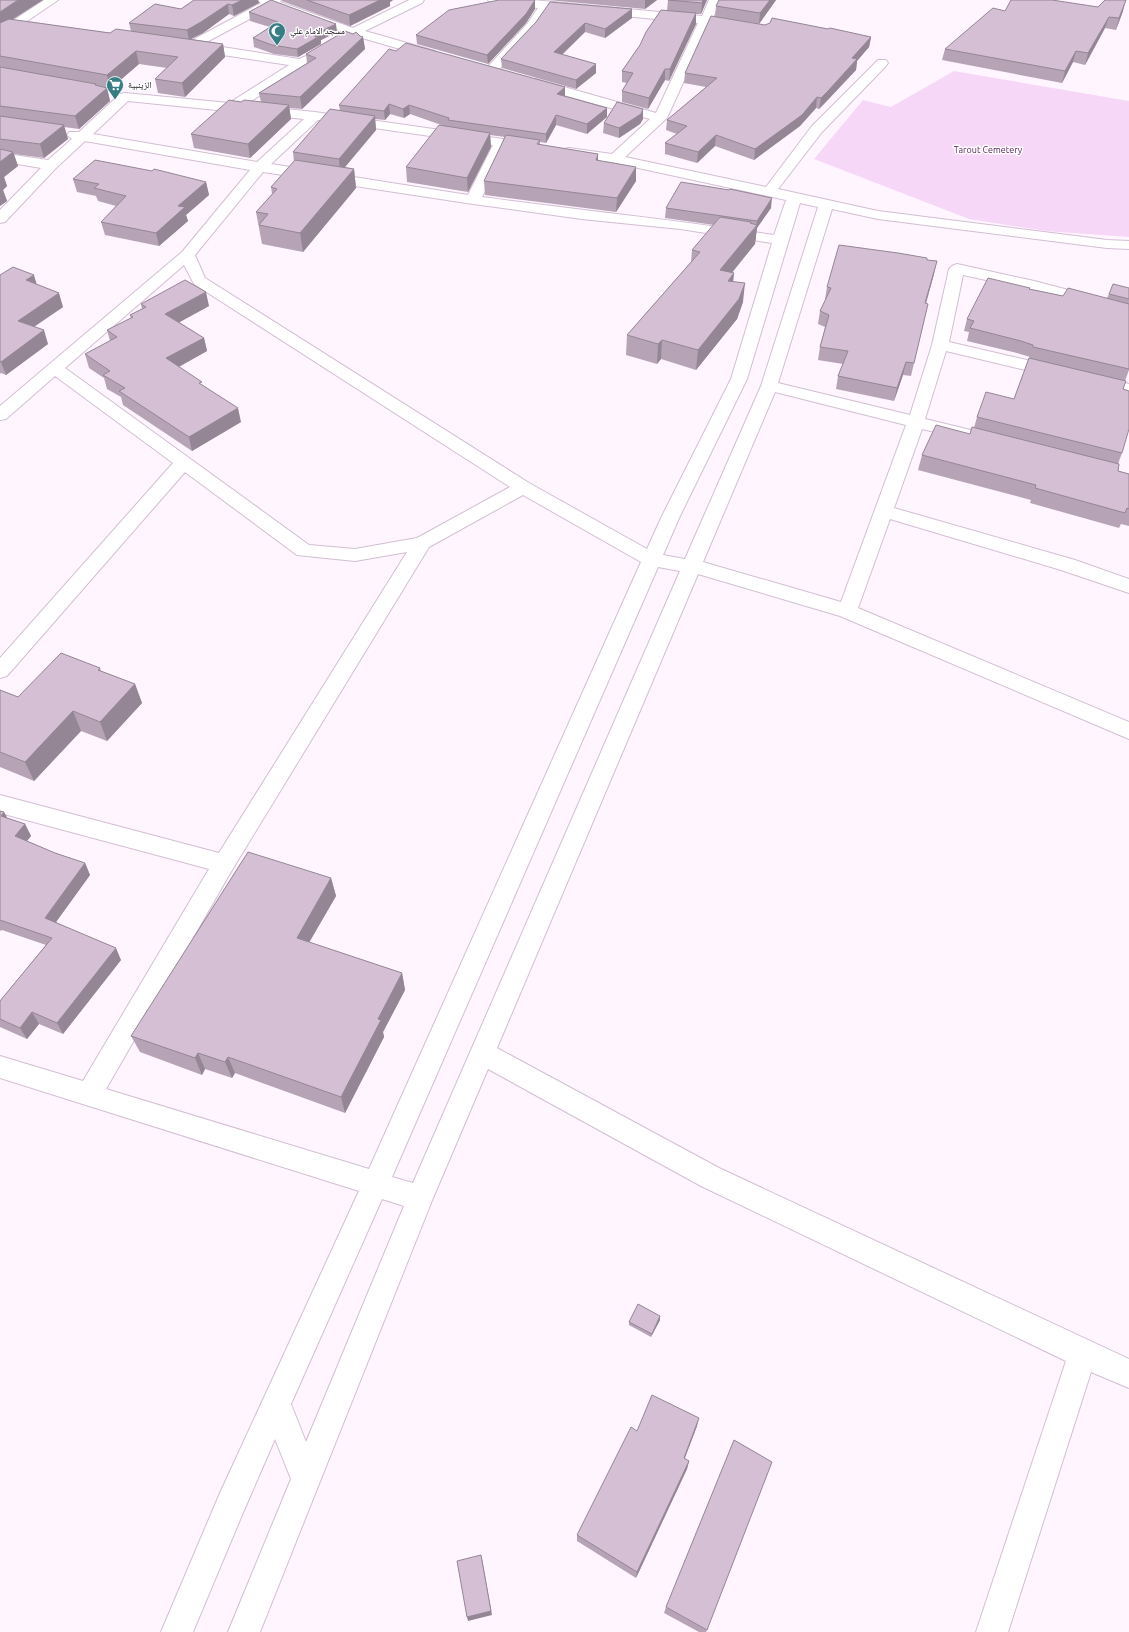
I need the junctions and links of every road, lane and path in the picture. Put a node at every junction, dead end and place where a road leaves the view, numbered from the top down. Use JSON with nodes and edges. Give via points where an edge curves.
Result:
{"nodes":[{"id":1,"x":52,"y":0,"type":"edge"},
{"id":2,"x":418,"y":0,"type":"edge"},
{"id":3,"x":494,"y":0,"type":"edge"},
{"id":4,"x":715,"y":0,"type":"edge"},
{"id":5,"x":270,"y":1,"type":"edge"},
{"id":6,"x":567,"y":3,"type":"edge"},
{"id":7,"x":546,"y":5,"type":"junction"},
{"id":8,"x":706,"y":20,"type":"junction"},
{"id":9,"x":720,"y":23,"type":"edge"},
{"id":10,"x":16,"y":24,"type":"junction"},
{"id":11,"x":31,"y":26,"type":"edge"},
{"id":12,"x":354,"y":32,"type":"junction"},
{"id":13,"x":0,"y":34,"type":"edge"},
{"id":14,"x":340,"y":40,"type":"edge"},
{"id":15,"x":175,"y":44,"type":"edge"},
{"id":16,"x":191,"y":46,"type":"junction"},
{"id":17,"x":313,"y":55,"type":"edge"},
{"id":18,"x":444,"y":58,"type":"edge"},
{"id":19,"x":300,"y":63,"type":"junction"},
{"id":20,"x":882,"y":63,"type":"dead end"},
{"id":21,"x":475,"y":66,"type":"edge"},
{"id":22,"x":490,"y":71,"type":"junction"},
{"id":23,"x":505,"y":75,"type":"edge"},
{"id":24,"x":527,"y":81,"type":"edge"},
{"id":25,"x":110,"y":94,"type":"dead end"},
{"id":26,"x":125,"y":97,"type":"junction"},
{"id":27,"x":233,"y":107,"type":"junction"},
{"id":28,"x":315,"y":116,"type":"junction"},
{"id":29,"x":660,"y":118,"type":"junction"},
{"id":30,"x":61,"y":133,"type":"edge"},
{"id":31,"x":84,"y":136,"type":"junction"},
{"id":32,"x":502,"y":142,"type":"junction"},
{"id":33,"x":0,"y":157,"type":"edge"},
{"id":34,"x":615,"y":159,"type":"junction"},
{"id":35,"x":51,"y":165,"type":"junction"},
{"id":36,"x":260,"y":167,"type":"junction"},
{"id":37,"x":769,"y":192,"type":"junction"},
{"id":38,"x":794,"y":198,"type":"junction"},
{"id":39,"x":473,"y":200,"type":"junction"},
{"id":40,"x":826,"y":204,"type":"junction"},
{"id":41,"x":0,"y":219,"type":"edge"},
{"id":42,"x":780,"y":240,"type":"junction"},
{"id":43,"x":1129,"y":245,"type":"edge"},
{"id":44,"x":187,"y":255,"type":"junction"},
{"id":45,"x":1129,"y":310,"type":"edge"},
{"id":46,"x":940,"y":345,"type":"junction"},
{"id":47,"x":55,"y":368,"type":"junction"},
{"id":48,"x":769,"y":386,"type":"junction"},
{"id":49,"x":1129,"y":388,"type":"edge"},
{"id":50,"x":0,"y":415,"type":"edge"},
{"id":51,"x":916,"y":422,"type":"junction"},
{"id":52,"x":984,"y":439,"type":"edge"},
{"id":53,"x":183,"y":463,"type":"junction"},
{"id":54,"x":523,"y":487,"type":"junction"},
{"id":55,"x":884,"y":511,"type":"junction"},
{"id":56,"x":422,"y":543,"type":"junction"},
{"id":57,"x":652,"y":560,"type":"junction"},
{"id":58,"x":692,"y":566,"type":"junction"},
{"id":59,"x":1129,"y":586,"type":"edge"},
{"id":60,"x":847,"y":611,"type":"junction"},
{"id":61,"x":0,"y":671,"type":"edge"},
{"id":62,"x":1129,"y":731,"type":"edge"},
{"id":63,"x":0,"y":804,"type":"edge"},
{"id":64,"x":224,"y":864,"type":"junction"},
{"id":65,"x":483,"y":1053,"type":"junction"},
{"id":66,"x":0,"y":1068,"type":"edge"},
{"id":67,"x":89,"y":1095,"type":"junction"},
{"id":68,"x":376,"y":1183,"type":"junction"},
{"id":69,"x":420,"y":1198,"type":"junction"},
{"id":70,"x":1083,"y":1354,"type":"junction"},
{"id":71,"x":1129,"y":1374,"type":"edge"},
{"id":72,"x":276,"y":1403,"type":"junction"},
{"id":73,"x":306,"y":1479,"type":"junction"},
{"id":74,"x":177,"y":1632,"type":"edge"},
{"id":75,"x":244,"y":1632,"type":"edge"},
{"id":76,"x":992,"y":1632,"type":"edge"}],
"edges":[{"from":1,"to":10,"type":"street"},
{"from":2,"to":12,"type":"street"},
{"from":3,"to":7,"type":"street"},
{"from":4,"to":8,"type":"street"},
{"from":5,"to":12,"type":"street"},
{"from":5,"to":16,"type":"street"},
{"from":6,"to":7,"type":"street"},
{"from":6,"to":8,"type":"street"},
{"from":7,"to":22,"type":"street","via":[[531,27]]},
{"from":8,"to":9,"type":"street"},
{"from":8,"to":29,"type":"street"},
{"from":10,"to":11,"type":"street"},
{"from":10,"to":13,"type":"street"},
{"from":12,"to":14,"type":"street"},
{"from":12,"to":18,"type":"street"},
{"from":15,"to":16,"type":"street"},
{"from":16,"to":19,"type":"street"},
{"from":17,"to":19,"type":"street"},
{"from":19,"to":27,"type":"street"},
{"from":20,"to":37,"type":"street","via":[[817,129]]},
{"from":21,"to":22,"type":"street"},
{"from":22,"to":23,"type":"street"},
{"from":24,"to":29,"type":"street"},
{"from":25,"to":26,"type":"street"},
{"from":26,"to":27,"type":"street"},
{"from":26,"to":31,"type":"street"},
{"from":27,"to":28,"type":"street"},
{"from":28,"to":32,"type":"street"},
{"from":28,"to":36,"type":"street"},
{"from":29,"to":34,"type":"street"},
{"from":30,"to":31,"type":"street"},
{"from":31,"to":35,"type":"street"},
{"from":31,"to":36,"type":"street"},
{"from":32,"to":34,"type":"street"},
{"from":32,"to":39,"type":"street"},
{"from":33,"to":35,"type":"street"},
{"from":34,"to":37,"type":"street"},
{"from":35,"to":41,"type":"street"},
{"from":36,"to":39,"type":"street"},
{"from":36,"to":44,"type":"street"},
{"from":37,"to":38,"type":"street"},
{"from":38,"to":40,"type":"street"},
{"from":38,"to":42,"type":"street"},
{"from":39,"to":42,"type":"street"},
{"from":40,"to":43,"type":"street","via":[[878,215]]},
{"from":40,"to":48,"type":"street"},
{"from":42,"to":57,"type":"street","via":[[739,379]]},
{"from":44,"to":47,"type":"street"},
{"from":44,"to":54,"type":"street","via":[[199,281]]},
{"from":45,"to":46,"type":"street","via":[[957,269]]},
{"from":46,"to":49,"type":"street"},
{"from":46,"to":51,"type":"street"},
{"from":47,"to":50,"type":"street"},
{"from":47,"to":53,"type":"street"},
{"from":48,"to":51,"type":"street"},
{"from":48,"to":58,"type":"street"},
{"from":51,"to":52,"type":"street"},
{"from":51,"to":55,"type":"street"},
{"from":53,"to":56,"type":"street","via":[[304,551],[355,555]]},
{"from":53,"to":61,"type":"street"},
{"from":54,"to":56,"type":"street"},
{"from":54,"to":57,"type":"street"},
{"from":55,"to":59,"type":"street"},
{"from":55,"to":60,"type":"street"},
{"from":56,"to":64,"type":"street"},
{"from":57,"to":58,"type":"street"},
{"from":57,"to":68,"type":"street"},
{"from":58,"to":60,"type":"street"},
{"from":58,"to":65,"type":"street"},
{"from":60,"to":62,"type":"street"},
{"from":63,"to":64,"type":"street"},
{"from":64,"to":67,"type":"street"},
{"from":65,"to":69,"type":"street"},
{"from":65,"to":70,"type":"street","via":[[710,1177]]},
{"from":66,"to":67,"type":"street"},
{"from":67,"to":68,"type":"street"},
{"from":68,"to":69,"type":"street"},
{"from":68,"to":72,"type":"street"},
{"from":69,"to":73,"type":"street"},
{"from":70,"to":71,"type":"street"},
{"from":70,"to":76,"type":"street"},
{"from":72,"to":73,"type":"street"},
{"from":72,"to":74,"type":"street"},
{"from":73,"to":75,"type":"street"}]}
